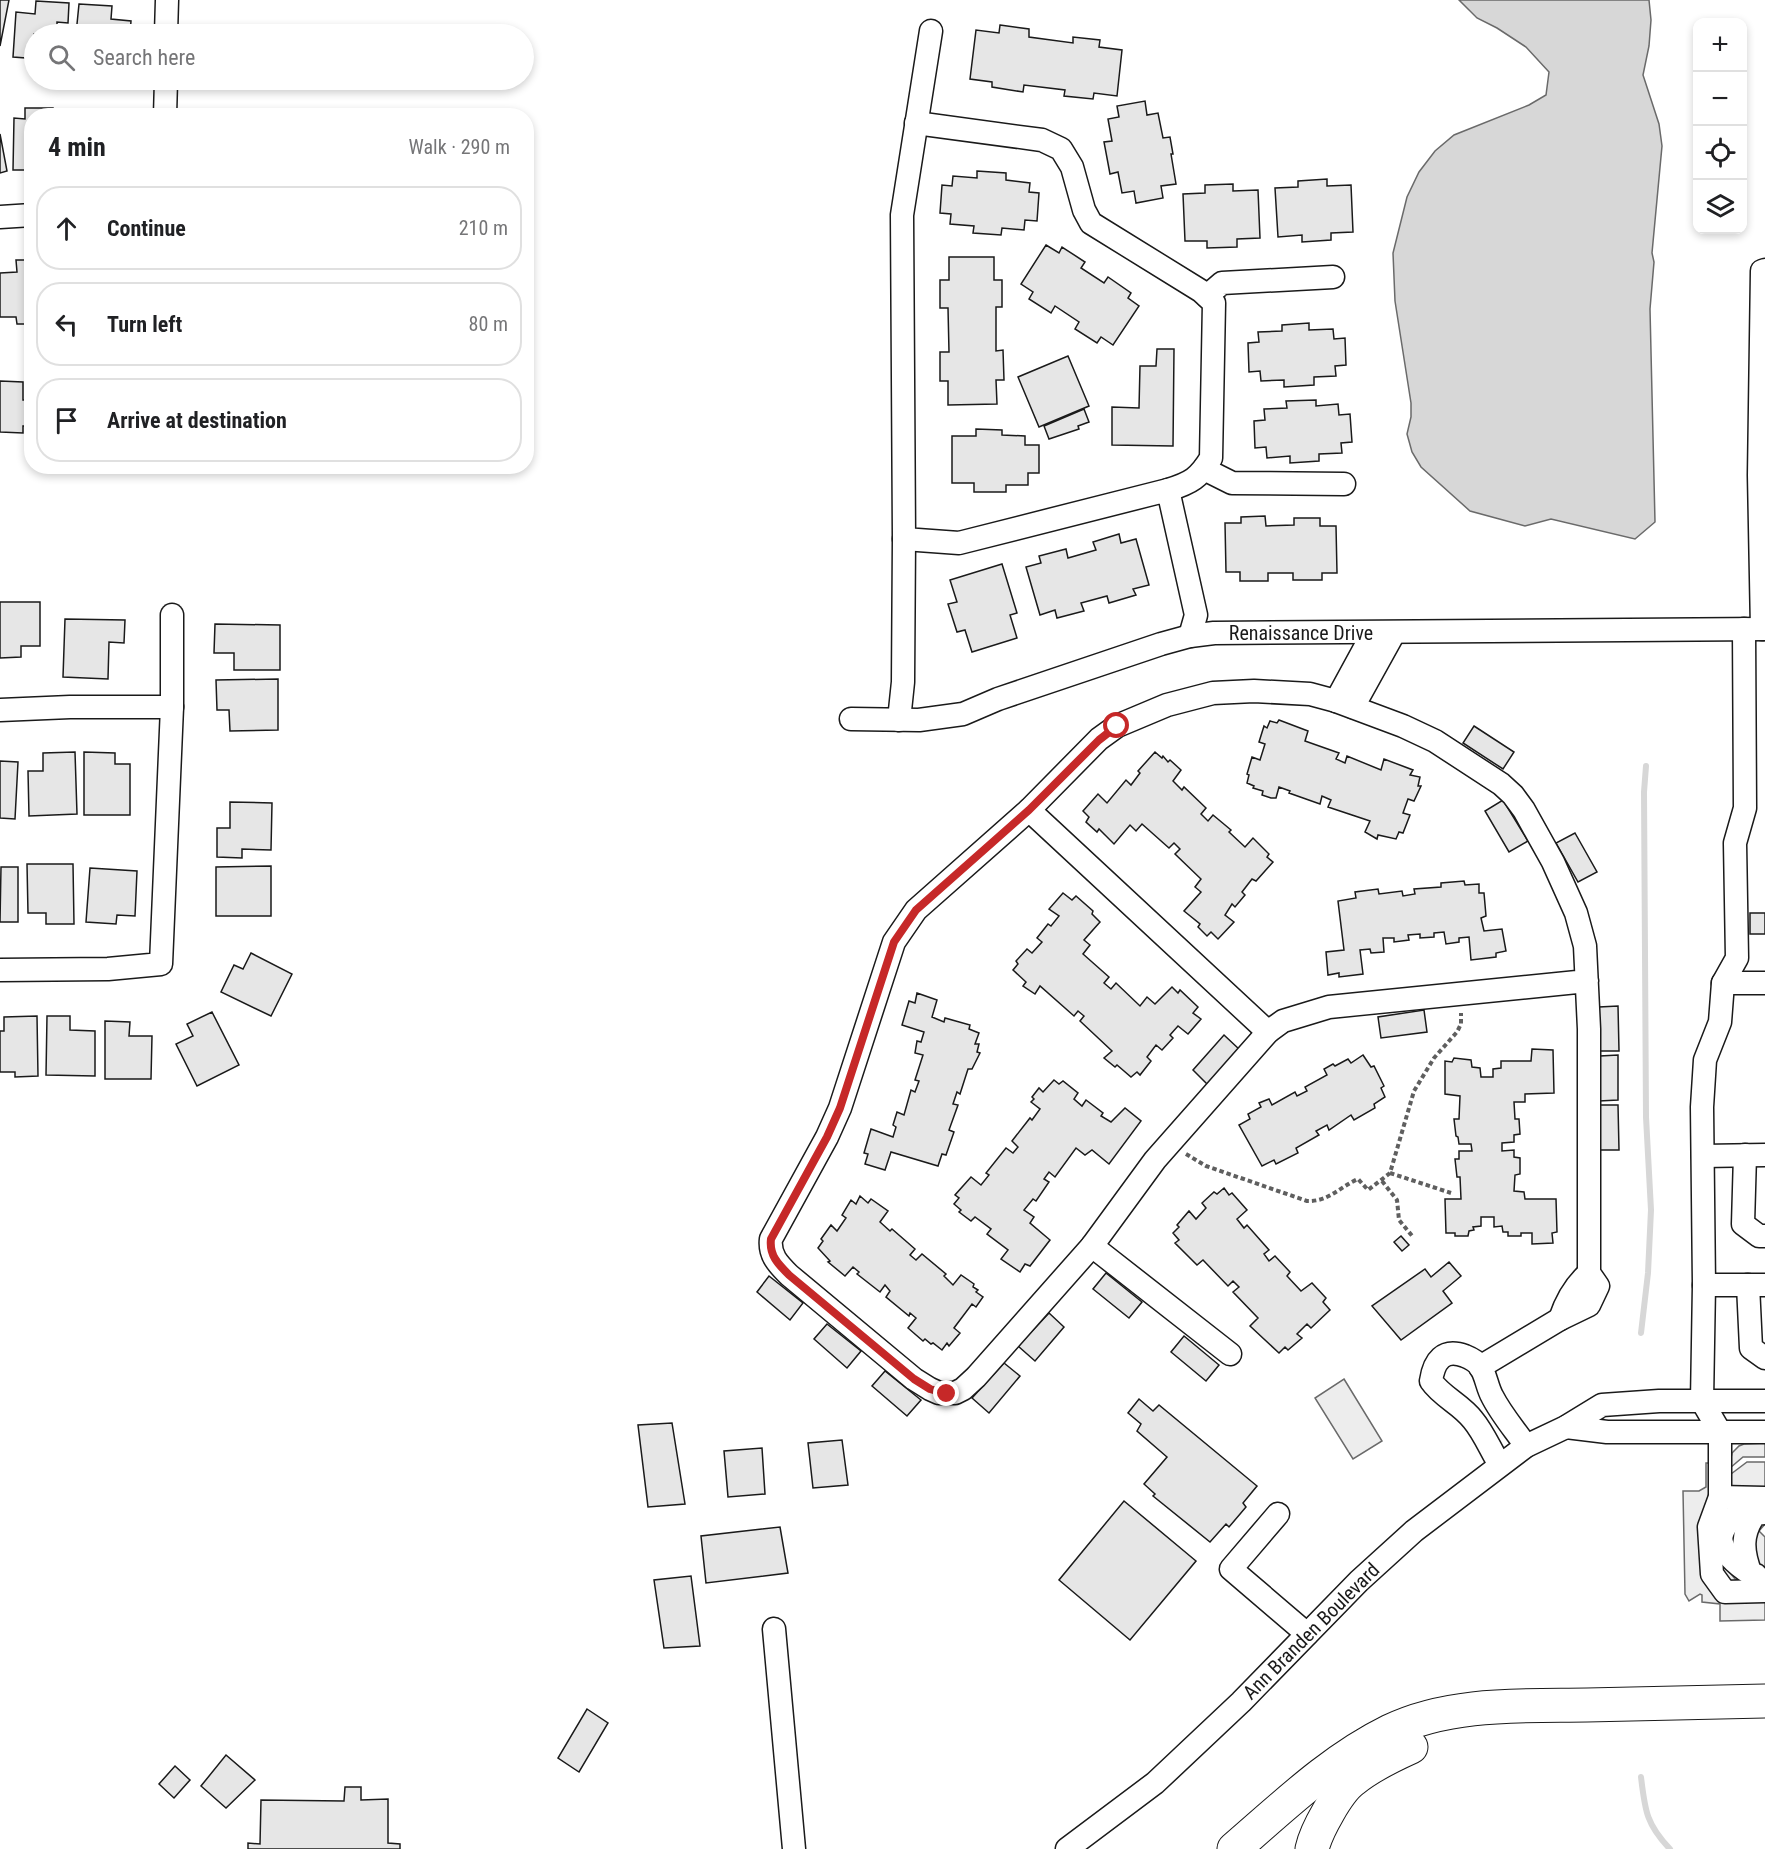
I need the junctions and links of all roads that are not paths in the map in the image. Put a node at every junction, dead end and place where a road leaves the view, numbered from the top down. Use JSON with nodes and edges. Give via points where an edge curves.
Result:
{"nodes":[{"id":1,"x":167,"y":0,"type":"edge"},
{"id":2,"x":166,"y":24,"type":"edge"},
{"id":3,"x":931,"y":31,"type":"dead end"},
{"id":4,"x":166,"y":90,"type":"edge"},
{"id":5,"x":165,"y":108,"type":"edge"},
{"id":6,"x":916,"y":123,"type":"junction"},
{"id":7,"x":24,"y":216,"type":"edge"},
{"id":8,"x":0,"y":217,"type":"edge"},
{"id":9,"x":1765,"y":270,"type":"edge"},
{"id":10,"x":1333,"y":277,"type":"dead end"},
{"id":11,"x":1207,"y":296,"type":"junction"},
{"id":12,"x":1763,"y":364,"type":"edge"},
{"id":13,"x":1763,"y":423,"type":"edge"},
{"id":14,"x":1204,"y":469,"type":"junction"},
{"id":15,"x":1762,"y":475,"type":"edge"},
{"id":16,"x":1344,"y":483,"type":"dead end"},
{"id":17,"x":1168,"y":490,"type":"junction"},
{"id":18,"x":904,"y":539,"type":"junction"},
{"id":19,"x":1763,"y":566,"type":"edge"},
{"id":20,"x":172,"y":615,"type":"dead end"},
{"id":21,"x":1757,"y":629,"type":"edge"},
{"id":22,"x":1383,"y":633,"type":"junction"},
{"id":23,"x":1190,"y":636,"type":"junction"},
{"id":24,"x":1344,"y":704,"type":"junction"},
{"id":25,"x":171,"y":706,"type":"junction"},
{"id":26,"x":0,"y":710,"type":"edge"},
{"id":27,"x":851,"y":719,"type":"dead end"},
{"id":28,"x":899,"y":720,"type":"junction"},
{"id":29,"x":1029,"y":810,"type":"junction"},
{"id":30,"x":0,"y":970,"type":"edge"},
{"id":31,"x":1587,"y":981,"type":"junction"},
{"id":32,"x":1723,"y":983,"type":"junction"},
{"id":33,"x":1765,"y":983,"type":"edge"},
{"id":34,"x":1268,"y":1032,"type":"junction"},
{"id":35,"x":1755,"y":1155,"type":"edge"},
{"id":36,"x":1703,"y":1156,"type":"junction"},
{"id":37,"x":1765,"y":1236,"type":"edge"},
{"id":38,"x":1092,"y":1246,"type":"junction"},
{"id":39,"x":1704,"y":1285,"type":"junction"},
{"id":40,"x":1756,"y":1285,"type":"edge"},
{"id":41,"x":1230,"y":1354,"type":"dead end"},
{"id":42,"x":1765,"y":1358,"type":"edge"},
{"id":43,"x":1480,"y":1367,"type":"junction"},
{"id":44,"x":1702,"y":1401,"type":"junction"},
{"id":45,"x":1765,"y":1401,"type":"edge"},
{"id":46,"x":1566,"y":1427,"type":"junction"},
{"id":47,"x":1720,"y":1432,"type":"junction"},
{"id":48,"x":1765,"y":1432,"type":"edge"},
{"id":49,"x":1526,"y":1446,"type":"junction"},
{"id":50,"x":1500,"y":1465,"type":"junction"},
{"id":51,"x":1720,"y":1497,"type":"junction"},
{"id":52,"x":1762,"y":1508,"type":"edge"},
{"id":53,"x":1278,"y":1514,"type":"dead end"},
{"id":54,"x":1758,"y":1576,"type":"edge"},
{"id":55,"x":1765,"y":1591,"type":"edge"},
{"id":56,"x":774,"y":1629,"type":"dead end"},
{"id":57,"x":1307,"y":1634,"type":"junction"},
{"id":58,"x":1765,"y":1701,"type":"edge"},
{"id":59,"x":1765,"y":1724,"type":"edge"},
{"id":60,"x":794,"y":1849,"type":"edge"},
{"id":61,"x":1067,"y":1849,"type":"edge"},
{"id":62,"x":1234,"y":1849,"type":"edge"},
{"id":63,"x":1312,"y":1849,"type":"edge"}],
"edges":[{"from":1,"to":2,"type":"street"},
{"from":3,"to":6,"type":"street"},
{"from":4,"to":5,"type":"street"},
{"from":6,"to":11,"type":"street","via":[[1042,140],[1061,149],[1072,167],[1091,223]]},
{"from":6,"to":18,"type":"street","via":[[902,215]]},
{"from":7,"to":8,"type":"street"},
{"from":9,"to":12,"type":"street"},
{"from":10,"to":11,"type":"street","via":[[1222,283]]},
{"from":11,"to":14,"type":"street","via":[[1214,303],[1211,458]]},
{"from":12,"to":13,"type":"street"},
{"from":13,"to":15,"type":"street"},
{"from":14,"to":16,"type":"street","via":[[1232,483]]},
{"from":14,"to":17,"type":"street","via":[[1185,485]]},
{"from":15,"to":19,"type":"street"},
{"from":17,"to":18,"type":"street","via":[[959,543]]},
{"from":17,"to":23,"type":"street","via":[[1196,615]]},
{"from":18,"to":28,"type":"street"},
{"from":19,"to":21,"type":"street"},
{"from":20,"to":25,"type":"street"},
{"from":21,"to":22,"type":"street","name":"Renaissance Drive"},
{"from":21,"to":32,"type":"street","via":[[1745,808],[1735,843],[1737,958]]},
{"from":22,"to":23,"type":"street","name":"Renaissance Drive"},
{"from":22,"to":24,"type":"street"},
{"from":23,"to":28,"type":"street","name":"Renaissance Drive","via":[[963,714]]},
{"from":24,"to":29,"type":"street","via":[[1310,694],[1254,691],[1213,693],[1167,705],[1117,726]]},
{"from":24,"to":31,"type":"street","via":[[1435,741],[1513,795],[1553,862],[1576,912],[1585,946]]},
{"from":25,"to":26,"type":"street"},
{"from":25,"to":30,"type":"street","via":[[161,964],[108,969]]},
{"from":27,"to":28,"type":"street","name":"Renaissance Drive"},
{"from":29,"to":34,"type":"street"},
{"from":29,"to":38,"type":"street","via":[[916,910],[894,942],[840,1108],[775,1230],[770,1248],[789,1275],[914,1379],[947,1394],[963,1389],[976,1377]]},
{"from":31,"to":34,"type":"street","via":[[1329,1007],[1283,1021]]},
{"from":31,"to":43,"type":"street","via":[[1589,1273],[1579,1282],[1560,1319]]},
{"from":32,"to":33,"type":"street"},
{"from":32,"to":36,"type":"street","via":[[1720,1022],[1705,1060]]},
{"from":34,"to":38,"type":"street","via":[[1155,1160]]},
{"from":35,"to":36,"type":"street"},
{"from":35,"to":37,"type":"street","via":[[1743,1224]]},
{"from":36,"to":39,"type":"street"},
{"from":38,"to":41,"type":"street"},
{"from":39,"to":40,"type":"street"},
{"from":39,"to":44,"type":"street"},
{"from":40,"to":42,"type":"street","via":[[1751,1348]]},
{"from":43,"to":49,"type":"street","via":[[1492,1396]]},
{"from":43,"to":50,"type":"street","via":[[1472,1359],[1448,1353],[1438,1360],[1431,1381],[1473,1420]]},
{"from":44,"to":45,"type":"street","name":"Ann Branden Boulevard"},
{"from":44,"to":46,"type":"street","name":"Ann Branden Boulevard","via":[[1602,1405]]},
{"from":44,"to":47,"type":"street"},
{"from":46,"to":47,"type":"street","via":[[1607,1432]]},
{"from":46,"to":49,"type":"street","name":"Ann Branden Boulevard"},
{"from":47,"to":48,"type":"street"},
{"from":47,"to":51,"type":"street"},
{"from":49,"to":50,"type":"street","name":"Ann Branden Boulevard"},
{"from":50,"to":57,"type":"street","name":"Ann Branden Boulevard","via":[[1414,1531]]},
{"from":51,"to":52,"type":"street"},
{"from":51,"to":55,"type":"street","via":[[1709,1527],[1712,1574],[1725,1592]]},
{"from":52,"to":54,"type":"street","via":[[1747,1526],[1744,1543],[1745,1558]]},
{"from":53,"to":57,"type":"street","via":[[1231,1569]]},
{"from":56,"to":60,"type":"street"},
{"from":57,"to":61,"type":"street","name":"Ann Branden Boulevard","via":[[1155,1783]]},
{"from":58,"to":62,"type":"highway","via":[[1524,1706],[1431,1716],[1392,1730],[1349,1753]]},
{"from":59,"to":63,"type":"highway","via":[[1517,1725],[1459,1731],[1424,1740],[1350,1781],[1320,1824]]}]}
